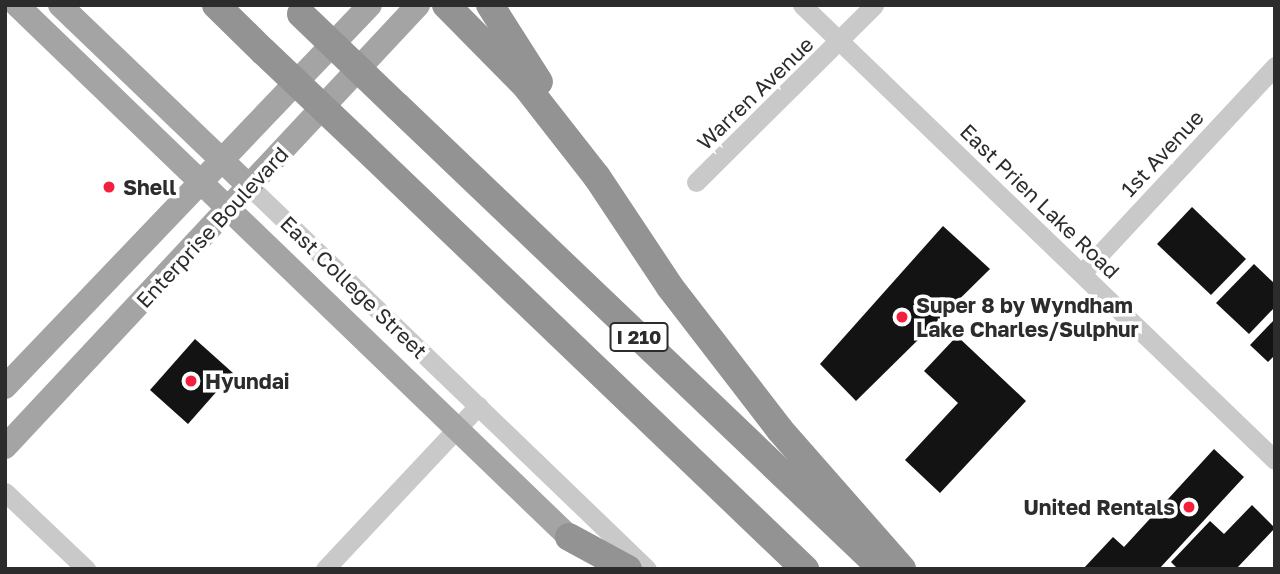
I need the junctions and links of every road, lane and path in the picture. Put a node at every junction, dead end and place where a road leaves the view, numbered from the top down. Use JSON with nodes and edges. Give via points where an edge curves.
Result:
{"nodes":[{"id":1,"x":17,"y":5,"type":"edge"},
{"id":2,"x":60,"y":5,"type":"edge"},
{"id":3,"x":216,"y":5,"type":"edge"},
{"id":4,"x":370,"y":5,"type":"edge"},
{"id":5,"x":418,"y":5,"type":"edge"},
{"id":6,"x":446,"y":5,"type":"edge"},
{"id":7,"x":490,"y":5,"type":"edge"},
{"id":8,"x":802,"y":5,"type":"edge"},
{"id":9,"x":874,"y":5,"type":"edge"},
{"id":10,"x":296,"y":10,"type":"edge"},
{"id":11,"x":840,"y":41,"type":"junction"},
{"id":12,"x":1275,"y":65,"type":"edge"},
{"id":13,"x":221,"y":160,"type":"junction"},
{"id":14,"x":597,"y":177,"type":"junction"},
{"id":15,"x":200,"y":181,"type":"junction"},
{"id":16,"x":696,"y":182,"type":"dead end"},
{"id":17,"x":250,"y":186,"type":"junction"},
{"id":18,"x":229,"y":209,"type":"junction"},
{"id":19,"x":1083,"y":272,"type":"junction"},
{"id":20,"x":5,"y":387,"type":"edge"},
{"id":21,"x":478,"y":406,"type":"junction"},
{"id":22,"x":455,"y":430,"type":"junction"},
{"id":23,"x":5,"y":447,"type":"edge"},
{"id":24,"x":1275,"y":460,"type":"edge"},
{"id":25,"x":5,"y":492,"type":"edge"},
{"id":26,"x":569,"y":537,"type":"junction"},
{"id":27,"x":86,"y":569,"type":"edge"},
{"id":28,"x":326,"y":569,"type":"edge"},
{"id":29,"x":602,"y":569,"type":"edge"},
{"id":30,"x":628,"y":569,"type":"edge"},
{"id":31,"x":647,"y":569,"type":"edge"},
{"id":32,"x":805,"y":569,"type":"edge"},
{"id":33,"x":881,"y":569,"type":"edge"},
{"id":34,"x":902,"y":569,"type":"edge"}],
"edges":[{"from":1,"to":15,"type":"main road","name":"East College Street"},
{"from":2,"to":13,"type":"main road","name":"East College Street"},
{"from":3,"to":32,"type":"highway","number":"I 210","bridge":true},
{"from":4,"to":13,"type":"main road","name":"Enterprise Boulevard"},
{"from":5,"to":17,"type":"main road","name":"Enterprise Boulevard"},
{"from":6,"to":14,"type":"highway","via":[[525,85]]},
{"from":7,"to":14,"type":"highway"},
{"from":8,"to":11,"type":"street","name":"East Prien Lake Road"},
{"from":9,"to":11,"type":"street","name":"Warren Avenue"},
{"from":10,"to":33,"type":"highway","number":"I 210","bridge":true},
{"from":11,"to":16,"type":"street","name":"Warren Avenue"},
{"from":11,"to":19,"type":"street","name":"East Prien Lake Road"},
{"from":12,"to":19,"type":"street","name":"1st Avenue"},
{"from":13,"to":15,"type":"main road","name":"Enterprise Boulevard"},
{"from":13,"to":17,"type":"main road","name":"East College Street"},
{"from":14,"to":34,"type":"highway","via":[[670,287],[756,400]]},
{"from":15,"to":18,"type":"main road","name":"East College Street"},
{"from":15,"to":20,"type":"main road","name":"Enterprise Boulevard"},
{"from":17,"to":18,"type":"main road","name":"Enterprise Boulevard"},
{"from":17,"to":21,"type":"street","name":"East College Street"},
{"from":18,"to":22,"type":"main road","name":"East College Street"},
{"from":18,"to":23,"type":"main road","name":"Enterprise Boulevard"},
{"from":19,"to":24,"type":"street","name":"East Prien Lake Road"},
{"from":21,"to":22,"type":"street"},
{"from":21,"to":31,"type":"street","name":"East College Street"},
{"from":22,"to":26,"type":"main road","name":"East College Street"},
{"from":22,"to":28,"type":"street"},
{"from":25,"to":27,"type":"street"},
{"from":26,"to":29,"type":"street","name":"East College Street"},
{"from":26,"to":30,"type":"highway"}]}
